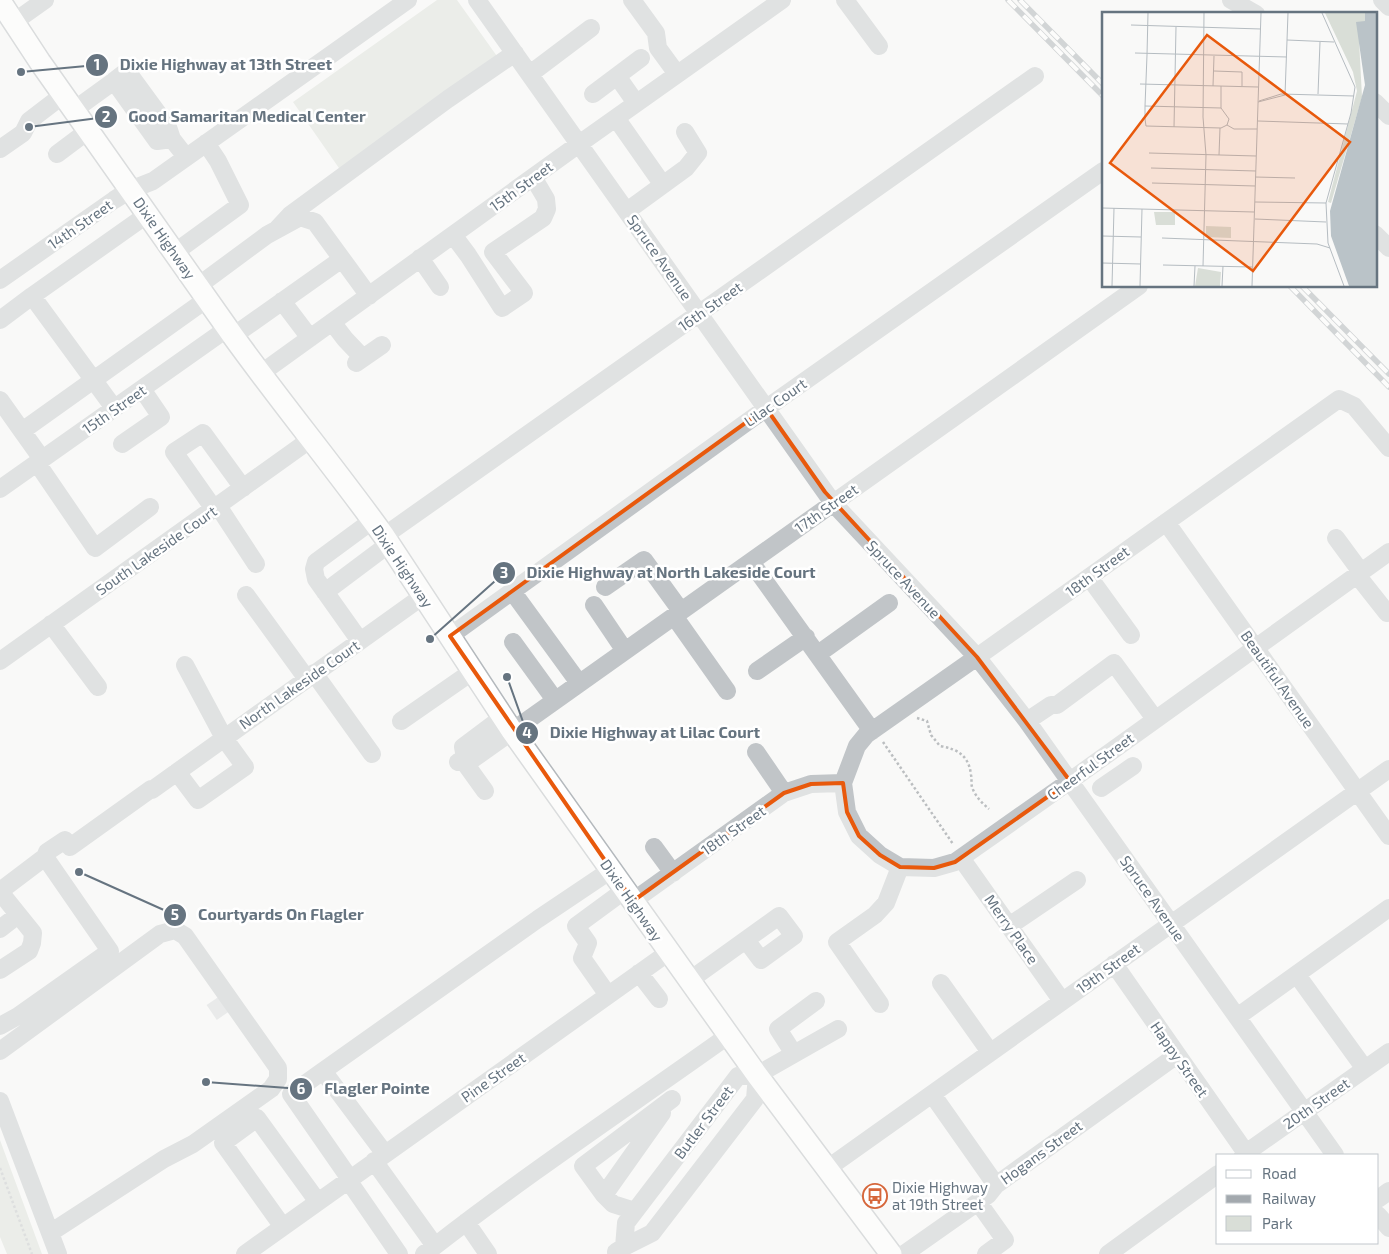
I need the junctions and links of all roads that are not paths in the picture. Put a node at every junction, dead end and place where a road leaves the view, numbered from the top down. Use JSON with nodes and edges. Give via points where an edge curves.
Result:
{"nodes":[{"id":1,"x":45,"y":0,"type":"edge"},
{"id":2,"x":408,"y":0,"type":"edge"},
{"id":3,"x":477,"y":0,"type":"edge"},
{"id":4,"x":632,"y":0,"type":"edge"},
{"id":5,"x":782,"y":0,"type":"edge"},
{"id":6,"x":845,"y":0,"type":"edge"},
{"id":7,"x":1231,"y":0,"type":"edge"},
{"id":8,"x":1382,"y":0,"type":"edge"},
{"id":9,"x":0,"y":1,"type":"edge"},
{"id":10,"x":1389,"y":7,"type":"edge"},
{"id":11,"x":1252,"y":12,"type":"edge"},
{"id":12,"x":14,"y":22,"type":"junction"},
{"id":13,"x":591,"y":28,"type":"dead end"},
{"id":14,"x":880,"y":46,"type":"dead end"},
{"id":15,"x":515,"y":53,"type":"junction"},
{"id":16,"x":641,"y":58,"type":"dead end"},
{"id":17,"x":530,"y":74,"type":"junction"},
{"id":18,"x":678,"y":74,"type":"junction"},
{"id":19,"x":617,"y":76,"type":"junction"},
{"id":20,"x":1036,"y":76,"type":"dead end"},
{"id":21,"x":593,"y":94,"type":"dead end"},
{"id":22,"x":69,"y":102,"type":"junction"},
{"id":23,"x":636,"y":103,"type":"junction"},
{"id":24,"x":1376,"y":103,"type":"edge"},
{"id":25,"x":1389,"y":116,"type":"edge"},
{"id":26,"x":616,"y":118,"type":"junction"},
{"id":27,"x":89,"y":130,"type":"junction"},
{"id":28,"x":685,"y":132,"type":"dead end"},
{"id":29,"x":206,"y":143,"type":"junction"},
{"id":30,"x":579,"y":144,"type":"junction"},
{"id":31,"x":0,"y":149,"type":"edge"},
{"id":32,"x":57,"y":154,"type":"dead end"},
{"id":33,"x":186,"y":157,"type":"junction"},
{"id":34,"x":1102,"y":171,"type":"edge"},
{"id":35,"x":533,"y":177,"type":"junction"},
{"id":36,"x":663,"y":185,"type":"junction"},
{"id":37,"x":130,"y":190,"type":"junction"},
{"id":38,"x":627,"y":211,"type":"junction"},
{"id":39,"x":148,"y":214,"type":"junction"},
{"id":40,"x":278,"y":229,"type":"junction"},
{"id":41,"x":453,"y":235,"type":"junction"},
{"id":42,"x":1376,"y":235,"type":"edge"},
{"id":43,"x":1389,"y":248,"type":"edge"},
{"id":44,"x":174,"y":252,"type":"junction"},
{"id":45,"x":420,"y":258,"type":"junction"},
{"id":46,"x":342,"y":259,"type":"junction"},
{"id":47,"x":0,"y":280,"type":"edge"},
{"id":48,"x":440,"y":287,"type":"dead end"},
{"id":49,"x":1136,"y":288,"type":"edge"},
{"id":50,"x":203,"y":292,"type":"junction"},
{"id":51,"x":32,"y":296,"type":"junction"},
{"id":52,"x":369,"y":296,"type":"junction"},
{"id":53,"x":282,"y":301,"type":"junction"},
{"id":54,"x":700,"y":314,"type":"junction"},
{"id":55,"x":0,"y":320,"type":"edge"},
{"id":56,"x":332,"y":322,"type":"junction"},
{"id":57,"x":230,"y":332,"type":"junction"},
{"id":58,"x":310,"y":338,"type":"junction"},
{"id":59,"x":382,"y":345,"type":"dead end"},
{"id":60,"x":260,"y":374,"type":"junction"},
{"id":61,"x":94,"y":380,"type":"junction"},
{"id":62,"x":142,"y":389,"type":"junction"},
{"id":63,"x":0,"y":400,"type":"edge"},
{"id":64,"x":114,"y":408,"type":"junction"},
{"id":65,"x":766,"y":408,"type":"junction"},
{"id":66,"x":22,"y":431,"type":"junction"},
{"id":67,"x":311,"y":439,"type":"junction"},
{"id":68,"x":122,"y":444,"type":"dead end"},
{"id":69,"x":1389,"y":448,"type":"edge"},
{"id":70,"x":39,"y":461,"type":"junction"},
{"id":71,"x":243,"y":488,"type":"junction"},
{"id":72,"x":0,"y":489,"type":"edge"},
{"id":73,"x":833,"y":503,"type":"junction"},
{"id":74,"x":150,"y":507,"type":"dead end"},
{"id":75,"x":216,"y":507,"type":"junction"},
{"id":76,"x":1166,"y":522,"type":"junction"},
{"id":77,"x":382,"y":534,"type":"junction"},
{"id":78,"x":1336,"y":538,"type":"dead end"},
{"id":79,"x":1387,"y":558,"type":"edge"},
{"id":80,"x":751,"y":562,"type":"junction"},
{"id":81,"x":256,"y":564,"type":"dead end"},
{"id":82,"x":1359,"y":574,"type":"junction"},
{"id":83,"x":1089,"y":577,"type":"junction"},
{"id":84,"x":605,"y":587,"type":"dead end"},
{"id":85,"x":512,"y":590,"type":"junction"},
{"id":86,"x":325,"y":592,"type":"junction"},
{"id":87,"x":246,"y":596,"type":"dead end"},
{"id":88,"x":423,"y":596,"type":"junction"},
{"id":89,"x":889,"y":603,"type":"dead end"},
{"id":90,"x":594,"y":605,"type":"dead end"},
{"id":91,"x":1388,"y":612,"type":"edge"},
{"id":92,"x":677,"y":613,"type":"junction"},
{"id":93,"x":52,"y":624,"type":"junction"},
{"id":94,"x":1131,"y":635,"type":"dead end"},
{"id":95,"x":450,"y":636,"type":"junction"},
{"id":96,"x":806,"y":637,"type":"junction"},
{"id":97,"x":360,"y":641,"type":"junction"},
{"id":98,"x":514,"y":642,"type":"dead end"},
{"id":99,"x":1255,"y":647,"type":"junction"},
{"id":100,"x":625,"y":650,"type":"junction"},
{"id":101,"x":818,"y":654,"type":"junction"},
{"id":102,"x":978,"y":657,"type":"junction"},
{"id":103,"x":0,"y":661,"type":"edge"},
{"id":104,"x":184,"y":666,"type":"dead end"},
{"id":105,"x":473,"y":671,"type":"junction"},
{"id":106,"x":757,"y":671,"type":"dead end"},
{"id":107,"x":310,"y":676,"type":"junction"},
{"id":108,"x":579,"y":683,"type":"junction"},
{"id":109,"x":98,"y":687,"type":"dead end"},
{"id":110,"x":727,"y":691,"type":"dead end"},
{"id":111,"x":555,"y":700,"type":"junction"},
{"id":112,"x":1156,"y":719,"type":"junction"},
{"id":113,"x":1028,"y":721,"type":"junction"},
{"id":114,"x":401,"y":722,"type":"dead end"},
{"id":115,"x":508,"y":724,"type":"junction"},
{"id":116,"x":877,"y":736,"type":"junction"},
{"id":117,"x":224,"y":738,"type":"junction"},
{"id":118,"x":1112,"y":751,"type":"junction"},
{"id":119,"x":756,"y":752,"type":"dead end"},
{"id":120,"x":372,"y":754,"type":"dead end"},
{"id":121,"x":1389,"y":769,"type":"edge"},
{"id":122,"x":176,"y":772,"type":"junction"},
{"id":123,"x":1070,"y":781,"type":"junction"},
{"id":124,"x":843,"y":783,"type":"junction"},
{"id":125,"x":1101,"y":788,"type":"dead end"},
{"id":126,"x":485,"y":791,"type":"dead end"},
{"id":127,"x":1357,"y":791,"type":"junction"},
{"id":128,"x":784,"y":793,"type":"junction"},
{"id":129,"x":1389,"y":836,"type":"edge"},
{"id":130,"x":654,"y":847,"type":"dead end"},
{"id":131,"x":957,"y":851,"type":"junction"},
{"id":132,"x":45,"y":857,"type":"junction"},
{"id":133,"x":900,"y":867,"type":"junction"},
{"id":134,"x":611,"y":870,"type":"junction"},
{"id":135,"x":673,"y":873,"type":"junction"},
{"id":136,"x":1077,"y":880,"type":"dead end"},
{"id":137,"x":0,"y":892,"type":"edge"},
{"id":138,"x":629,"y":896,"type":"junction"},
{"id":139,"x":1389,"y":908,"type":"edge"},
{"id":140,"x":18,"y":915,"type":"junction"},
{"id":141,"x":1171,"y":923,"type":"junction"},
{"id":142,"x":1010,"y":926,"type":"junction"},
{"id":143,"x":0,"y":929,"type":"edge"},
{"id":144,"x":746,"y":940,"type":"dead end"},
{"id":145,"x":669,"y":952,"type":"junction"},
{"id":146,"x":1114,"y":964,"type":"junction"},
{"id":147,"x":0,"y":970,"type":"edge"},
{"id":148,"x":639,"y":973,"type":"junction"},
{"id":149,"x":1297,"y":975,"type":"junction"},
{"id":150,"x":216,"y":980,"type":"junction"},
{"id":151,"x":690,"y":980,"type":"junction"},
{"id":152,"x":940,"y":982,"type":"dead end"},
{"id":153,"x":608,"y":995,"type":"junction"},
{"id":154,"x":659,"y":999,"type":"dead end"},
{"id":155,"x":214,"y":1000,"type":"tunnel mouth"},
{"id":156,"x":816,"y":1001,"type":"dead end"},
{"id":157,"x":1062,"y":1001,"type":"junction"},
{"id":158,"x":880,"y":1004,"type":"dead end"},
{"id":159,"x":225,"y":1016,"type":"tunnel mouth"},
{"id":160,"x":1237,"y":1017,"type":"junction"},
{"id":161,"x":246,"y":1023,"type":"junction"},
{"id":162,"x":0,"y":1026,"type":"edge"},
{"id":163,"x":838,"y":1029,"type":"dead end"},
{"id":164,"x":729,"y":1035,"type":"junction"},
{"id":165,"x":0,"y":1052,"type":"edge"},
{"id":166,"x":990,"y":1052,"type":"junction"},
{"id":167,"x":1389,"y":1052,"type":"edge"},
{"id":168,"x":794,"y":1054,"type":"junction"},
{"id":169,"x":1177,"y":1055,"type":"junction"},
{"id":170,"x":1365,"y":1069,"type":"junction"},
{"id":171,"x":323,"y":1071,"type":"junction"},
{"id":172,"x":757,"y":1074,"type":"junction"},
{"id":173,"x":932,"y":1094,"type":"junction"},
{"id":174,"x":0,"y":1101,"type":"edge"},
{"id":175,"x":1304,"y":1112,"type":"junction"},
{"id":176,"x":1244,"y":1154,"type":"edge"},
{"id":177,"x":1334,"y":1154,"type":"edge"},
{"id":178,"x":379,"y":1158,"type":"junction"},
{"id":179,"x":828,"y":1168,"type":"junction"},
{"id":180,"x":1216,"y":1175,"type":"edge"},
{"id":181,"x":349,"y":1180,"type":"junction"},
{"id":182,"x":996,"y":1185,"type":"junction"},
{"id":183,"x":604,"y":1195,"type":"junction"},
{"id":184,"x":318,"y":1202,"type":"junction"},
{"id":185,"x":978,"y":1202,"type":"junction"},
{"id":186,"x":635,"y":1211,"type":"junction"},
{"id":187,"x":466,"y":1222,"type":"junction"},
{"id":188,"x":282,"y":1227,"type":"junction"},
{"id":189,"x":50,"y":1233,"type":"junction"},
{"id":190,"x":265,"y":1248,"type":"edge"},
{"id":191,"x":430,"y":1250,"type":"edge"},
{"id":192,"x":394,"y":1252,"type":"edge"},
{"id":193,"x":622,"y":1252,"type":"edge"},
{"id":194,"x":58,"y":1254,"type":"edge"},
{"id":195,"x":245,"y":1254,"type":"edge"},
{"id":196,"x":488,"y":1254,"type":"edge"},
{"id":197,"x":891,"y":1254,"type":"edge"},
{"id":198,"x":904,"y":1254,"type":"edge"},
{"id":199,"x":986,"y":1254,"type":"edge"},
{"id":200,"x":1108,"y":1254,"type":"edge"}],
"edges":[{"from":1,"to":12,"type":"street"},
{"from":2,"to":29,"type":"street","name":"14th Street"},
{"from":3,"to":15,"type":"street","name":"Spruce Avenue"},
{"from":4,"to":18,"type":"street","via":[[656,33],[658,48]]},
{"from":5,"to":18,"type":"street","name":"15th Street"},
{"from":6,"to":14,"type":"street"},
{"from":7,"to":11,"type":"street"},
{"from":8,"to":10,"type":"street"},
{"from":9,"to":12,"type":"main road","name":"Dixie Highway"},
{"from":12,"to":22,"type":"main road","name":"Dixie Highway"},
{"from":13,"to":17,"type":"street"},
{"from":15,"to":17,"type":"street","name":"Spruce Avenue"},
{"from":15,"to":40,"type":"street","via":[[290,215]]},
{"from":16,"to":19,"type":"street"},
{"from":17,"to":30,"type":"street","name":"Spruce Avenue"},
{"from":18,"to":23,"type":"street","name":"15th Street"},
{"from":19,"to":21,"type":"street"},
{"from":19,"to":23,"type":"street"},
{"from":20,"to":54,"type":"street","name":"16th Street"},
{"from":22,"to":27,"type":"main road","name":"Dixie Highway"},
{"from":22,"to":31,"type":"street","via":[[29,120],[22,133]]},
{"from":22,"to":33,"type":"street","via":[[114,81],[127,71]]},
{"from":23,"to":26,"type":"street","name":"15th Street"},
{"from":24,"to":25,"type":"street"},
{"from":26,"to":30,"type":"street","name":"15th Street"},
{"from":26,"to":36,"type":"street"},
{"from":27,"to":32,"type":"street"},
{"from":27,"to":37,"type":"main road","name":"Dixie Highway"},
{"from":28,"to":36,"type":"street","via":[[698,153],[686,168]]},
{"from":29,"to":33,"type":"street","name":"14th Street"},
{"from":29,"to":44,"type":"street","via":[[240,205]]},
{"from":30,"to":35,"type":"street","name":"15th Street"},
{"from":30,"to":38,"type":"street","name":"Spruce Avenue"},
{"from":33,"to":37,"type":"street","name":"14th Street","via":[[153,180]]},
{"from":34,"to":65,"type":"street","name":"Lilac Court"},
{"from":35,"to":41,"type":"street","name":"15th Street"},
{"from":35,"to":41,"type":"street","via":[[546,199],[547,209],[543,218],[493,252],[524,293],[502,308]]},
{"from":36,"to":38,"type":"street"},
{"from":37,"to":39,"type":"main road","name":"Dixie Highway"},
{"from":37,"to":47,"type":"street","name":"14th Street"},
{"from":38,"to":54,"type":"street","name":"Spruce Avenue"},
{"from":39,"to":44,"type":"main road","name":"Dixie Highway"},
{"from":39,"to":51,"type":"street"},
{"from":40,"to":46,"type":"street","via":[[300,217],[315,222]]},
{"from":40,"to":50,"type":"street"},
{"from":41,"to":45,"type":"street","name":"15th Street"},
{"from":42,"to":43,"type":"street"},
{"from":44,"to":50,"type":"main road","name":"Dixie Highway"},
{"from":45,"to":48,"type":"street"},
{"from":45,"to":52,"type":"street","name":"15th Street"},
{"from":46,"to":52,"type":"street"},
{"from":46,"to":53,"type":"street","name":"15th Street"},
{"from":49,"to":73,"type":"street","name":"17th Street"},
{"from":50,"to":57,"type":"main road","name":"Dixie Highway"},
{"from":50,"to":61,"type":"street"},
{"from":51,"to":55,"type":"street"},
{"from":51,"to":61,"type":"street"},
{"from":52,"to":56,"type":"street","name":"15th Street"},
{"from":53,"to":57,"type":"street","name":"15th Street"},
{"from":53,"to":58,"type":"street"},
{"from":54,"to":65,"type":"street","name":"Spruce Avenue"},
{"from":54,"to":77,"type":"street","name":"16th Street"},
{"from":56,"to":58,"type":"street","name":"15th Street"},
{"from":56,"to":59,"type":"street","via":[[360,361]]},
{"from":57,"to":60,"type":"main road","name":"Dixie Highway"},
{"from":57,"to":62,"type":"street","name":"15th Street"},
{"from":58,"to":60,"type":"street","name":"15th Street"},
{"from":60,"to":67,"type":"main road","name":"Dixie Highway"},
{"from":61,"to":64,"type":"street"},
{"from":61,"to":66,"type":"street"},
{"from":62,"to":64,"type":"street","name":"15th Street"},
{"from":62,"to":68,"type":"street","via":[[161,417]]},
{"from":63,"to":66,"type":"street"},
{"from":64,"to":70,"type":"street","name":"15th Street"},
{"from":65,"to":73,"type":"street","name":"Spruce Avenue"},
{"from":65,"to":85,"type":"street","name":"Lilac Court"},
{"from":66,"to":70,"type":"street"},
{"from":67,"to":71,"type":"street","name":"South Lakeside Court"},
{"from":67,"to":77,"type":"main road","name":"Dixie Highway"},
{"from":69,"to":76,"type":"street","name":"18th Street","via":[[1354,406],[1339,399]]},
{"from":70,"to":72,"type":"street","name":"15th Street"},
{"from":70,"to":74,"type":"street","via":[[95,548]]},
{"from":71,"to":75,"type":"street","name":"South Lakeside Court"},
{"from":71,"to":75,"type":"street","via":[[204,433],[174,452]]},
{"from":73,"to":80,"type":"street","name":"17th Street"},
{"from":73,"to":102,"type":"street","name":"Spruce Avenue"},
{"from":75,"to":81,"type":"street"},
{"from":75,"to":93,"type":"street","name":"South Lakeside Court"},
{"from":76,"to":83,"type":"street","name":"18th Street"},
{"from":76,"to":99,"type":"street","name":"Beautiful Avenue"},
{"from":77,"to":86,"type":"street"},
{"from":77,"to":86,"type":"street","via":[[316,562],[316,579]]},
{"from":77,"to":88,"type":"main road","name":"Dixie Highway"},
{"from":78,"to":82,"type":"street"},
{"from":79,"to":82,"type":"street","name":"Cheerful Street"},
{"from":80,"to":92,"type":"street","name":"17th Street"},
{"from":80,"to":96,"type":"street"},
{"from":82,"to":91,"type":"street"},
{"from":82,"to":99,"type":"street","name":"Cheerful Street"},
{"from":83,"to":94,"type":"street"},
{"from":83,"to":102,"type":"street","name":"18th Street"},
{"from":84,"to":92,"type":"street","via":[[644,560]]},
{"from":85,"to":95,"type":"street","name":"Lilac Court"},
{"from":85,"to":108,"type":"street"},
{"from":86,"to":97,"type":"street"},
{"from":87,"to":107,"type":"street"},
{"from":88,"to":95,"type":"main road","name":"Dixie Highway"},
{"from":88,"to":97,"type":"street","name":"North Lakeside Court"},
{"from":89,"to":101,"type":"street"},
{"from":90,"to":100,"type":"street"},
{"from":92,"to":100,"type":"street","name":"17th Street"},
{"from":92,"to":110,"type":"street"},
{"from":93,"to":103,"type":"street","name":"South Lakeside Court"},
{"from":93,"to":109,"type":"street"},
{"from":95,"to":105,"type":"main road","name":"Dixie Highway"},
{"from":96,"to":101,"type":"street"},
{"from":96,"to":106,"type":"street"},
{"from":97,"to":107,"type":"street","name":"North Lakeside Court"},
{"from":98,"to":111,"type":"street"},
{"from":99,"to":112,"type":"street","name":"Cheerful Street"},
{"from":99,"to":127,"type":"street","name":"Beautiful Avenue"},
{"from":100,"to":108,"type":"street","name":"17th Street"},
{"from":101,"to":116,"type":"street"},
{"from":102,"to":113,"type":"street","name":"Spruce Avenue"},
{"from":102,"to":116,"type":"street","name":"18th Street"},
{"from":104,"to":117,"type":"street"},
{"from":105,"to":114,"type":"street"},
{"from":105,"to":115,"type":"main road","name":"Dixie Highway"},
{"from":107,"to":117,"type":"street","name":"North Lakeside Court"},
{"from":107,"to":120,"type":"street"},
{"from":108,"to":111,"type":"street","name":"17th Street"},
{"from":111,"to":115,"type":"street","name":"17th Street"},
{"from":112,"to":113,"type":"street","via":[[1114,663],[1057,705],[1051,705]]},
{"from":112,"to":118,"type":"street","name":"Cheerful Street"},
{"from":113,"to":123,"type":"street","name":"Spruce Avenue"},
{"from":115,"to":126,"type":"street","name":"17th Street","via":[[464,747],[462,760]]},
{"from":115,"to":134,"type":"main road","name":"Dixie Highway"},
{"from":116,"to":124,"type":"street","name":"18th Street","via":[[866,735],[856,746]]},
{"from":117,"to":122,"type":"street","name":"North Lakeside Court"},
{"from":117,"to":122,"type":"street","via":[[245,767],[198,800]]},
{"from":118,"to":123,"type":"street","name":"Cheerful Street"},
{"from":118,"to":125,"type":"street","via":[[1130,769]]},
{"from":119,"to":128,"type":"street"},
{"from":121,"to":127,"type":"street","name":"19th Street"},
{"from":122,"to":132,"type":"street","name":"North Lakeside Court","via":[[70,847],[65,840]]},
{"from":123,"to":131,"type":"street","name":"Cheerful Street"},
{"from":123,"to":141,"type":"street","name":"Spruce Avenue"},
{"from":124,"to":128,"type":"street","name":"18th Street","via":[[812,784]]},
{"from":124,"to":133,"type":"street","via":[[847,812],[859,836]]},
{"from":127,"to":129,"type":"street","name":"Beautiful Avenue"},
{"from":127,"to":141,"type":"street","name":"19th Street"},
{"from":128,"to":135,"type":"street","name":"18th Street"},
{"from":130,"to":135,"type":"street"},
{"from":131,"to":133,"type":"street","name":"Cheerful Street","via":[[955,862],[934,868]]},
{"from":131,"to":142,"type":"street","name":"Merry Place"},
{"from":132,"to":137,"type":"street"},
{"from":132,"to":162,"type":"street","via":[[110,950]]},
{"from":133,"to":158,"type":"street","via":[[886,903],[875,915],[837,942]]},
{"from":134,"to":138,"type":"main road","name":"Dixie Highway"},
{"from":134,"to":171,"type":"street"},
{"from":135,"to":138,"type":"street","name":"18th Street"},
{"from":136,"to":142,"type":"street"},
{"from":137,"to":140,"type":"street"},
{"from":138,"to":145,"type":"main road","name":"Dixie Highway"},
{"from":138,"to":153,"type":"street","name":"18th Street","via":[[576,926],[588,943],[582,958]]},
{"from":139,"to":149,"type":"street"},
{"from":140,"to":143,"type":"street"},
{"from":140,"to":147,"type":"street","via":[[32,933],[32,943],[29,951]]},
{"from":141,"to":146,"type":"street","name":"19th Street"},
{"from":141,"to":160,"type":"street","name":"Spruce Avenue"},
{"from":142,"to":157,"type":"street","name":"Merry Place"},
{"from":144,"to":151,"type":"street"},
{"from":145,"to":148,"type":"street","name":"Pine Street"},
{"from":145,"to":151,"type":"main road","name":"Dixie Highway"},
{"from":146,"to":157,"type":"street","name":"19th Street"},
{"from":146,"to":169,"type":"street","name":"Happy Street"},
{"from":148,"to":153,"type":"street","name":"Pine Street"},
{"from":148,"to":154,"type":"street"},
{"from":149,"to":160,"type":"street"},
{"from":149,"to":170,"type":"street"},
{"from":150,"to":155,"type":"street"},
{"from":150,"to":161,"type":"street"},
{"from":150,"to":165,"type":"street","via":[[185,936],[175,930],[160,934]]},
{"from":151,"to":164,"type":"main road","name":"Dixie Highway"},
{"from":152,"to":166,"type":"street"},
{"from":153,"to":178,"type":"street","name":"Pine Street"},
{"from":156,"to":168,"type":"street","via":[[778,1029]]},
{"from":157,"to":166,"type":"street","name":"19th Street"},
{"from":159,"to":161,"type":"street","via":[[232,1021]]},
{"from":160,"to":175,"type":"street","name":"Spruce Avenue"},
{"from":161,"to":189,"type":"street","via":[[278,1068],[278,1079],[270,1089],[200,1140],[164,1159]]},
{"from":163,"to":168,"type":"street"},
{"from":164,"to":172,"type":"main road","name":"Dixie Highway"},
{"from":164,"to":187,"type":"street"},
{"from":166,"to":173,"type":"street","name":"19th Street"},
{"from":167,"to":170,"type":"street","name":"20th Street"},
{"from":168,"to":172,"type":"street"},
{"from":169,"to":176,"type":"street","name":"Happy Street"},
{"from":169,"to":182,"type":"street","name":"Hogans Street"},
{"from":170,"to":175,"type":"street","name":"20th Street"},
{"from":171,"to":178,"type":"street"},
{"from":171,"to":181,"type":"street","via":[[291,1094]]},
{"from":172,"to":179,"type":"main road","name":"Dixie Highway"},
{"from":172,"to":186,"type":"street","name":"Butler Street","via":[[738,1076]]},
{"from":172,"to":193,"type":"street","name":"Butler Street","via":[[755,1099],[657,1228]]},
{"from":173,"to":179,"type":"street","name":"19th Street"},
{"from":173,"to":182,"type":"street","name":"Hogans Street"},
{"from":174,"to":189,"type":"street"},
{"from":175,"to":176,"type":"street","name":"20th Street"},
{"from":175,"to":177,"type":"street","name":"Spruce Avenue"},
{"from":178,"to":181,"type":"street","name":"Pine Street"},
{"from":178,"to":191,"type":"street"},
{"from":179,"to":197,"type":"main road","name":"Dixie Highway"},
{"from":180,"to":200,"type":"street"},
{"from":181,"to":184,"type":"street","name":"Pine Street"},
{"from":181,"to":192,"type":"street"},
{"from":182,"to":185,"type":"street"},
{"from":183,"to":183,"type":"street","via":[[583,1166],[672,1098],[632,1155]]},
{"from":183,"to":186,"type":"street","via":[[612,1204]]},
{"from":184,"to":188,"type":"street","name":"Pine Street"},
{"from":184,"to":188,"type":"street","via":[[257,1118],[223,1143]]},
{"from":185,"to":198,"type":"street"},
{"from":185,"to":199,"type":"street","via":[[1005,1240]]},
{"from":186,"to":193,"type":"street","name":"Butler Street","via":[[626,1223]]},
{"from":187,"to":191,"type":"street"},
{"from":187,"to":196,"type":"street"},
{"from":188,"to":190,"type":"street","name":"Pine Street"},
{"from":189,"to":194,"type":"street"},
{"from":190,"to":195,"type":"street","name":"Pine Street"}]}
